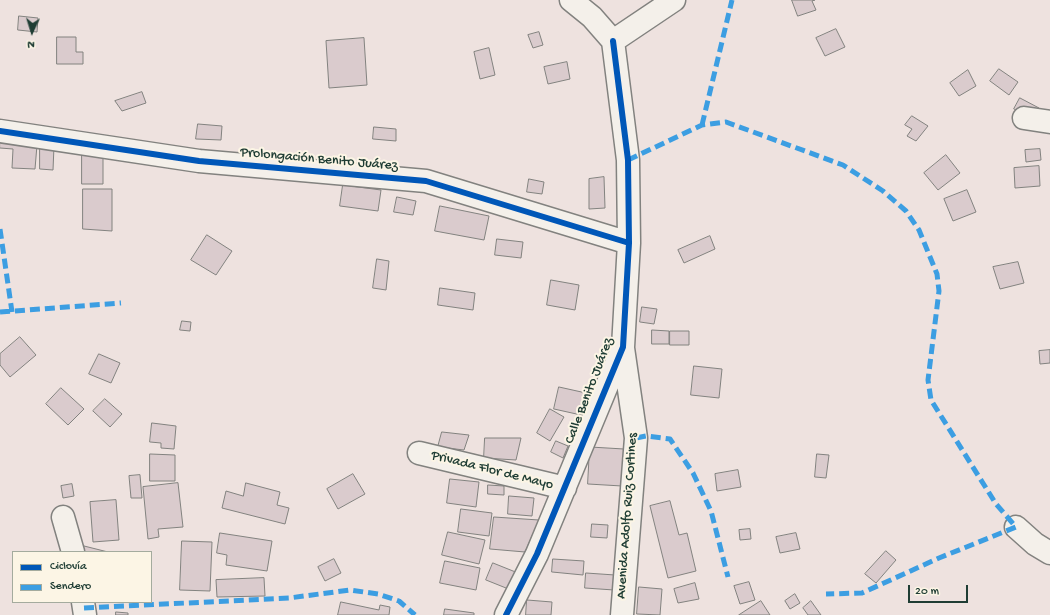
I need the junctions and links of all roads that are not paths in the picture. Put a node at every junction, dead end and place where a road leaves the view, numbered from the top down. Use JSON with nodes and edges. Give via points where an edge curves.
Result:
{"nodes":[{"id":1,"x":571,"y":0,"type":"edge"},
{"id":2,"x":674,"y":0,"type":"edge"},
{"id":3,"x":613,"y":41,"type":"junction"},
{"id":4,"x":1024,"y":118,"type":"dead end"},
{"id":5,"x":1050,"y":122,"type":"edge"},
{"id":6,"x":0,"y":131,"type":"edge"},
{"id":7,"x":628,"y":243,"type":"junction"},
{"id":8,"x":623,"y":347,"type":"junction"},
{"id":9,"x":419,"y":453,"type":"dead end"},
{"id":10,"x":565,"y":488,"type":"junction"},
{"id":11,"x":64,"y":516,"type":"dead end"},
{"id":12,"x":1016,"y":527,"type":"dead end"},
{"id":13,"x":73,"y":551,"type":"edge"},
{"id":14,"x":1050,"y":553,"type":"edge"},
{"id":15,"x":83,"y":603,"type":"edge"},
{"id":16,"x":85,"y":615,"type":"edge"},
{"id":17,"x":506,"y":615,"type":"edge"},
{"id":18,"x":622,"y":615,"type":"edge"}],
"edges":[{"from":1,"to":3,"type":"street","via":[[592,17]]},
{"from":2,"to":3,"type":"street"},
{"from":3,"to":7,"type":"street","name":"Calle Benito Juárez","via":[[628,160]]},
{"from":4,"to":5,"type":"street"},
{"from":6,"to":7,"type":"street","name":"Prolongación Benito Juárez","via":[[200,161],[426,181]]},
{"from":7,"to":8,"type":"street","name":"Calle Benito Juárez"},
{"from":8,"to":10,"type":"street","name":"Calle Benito Juárez"},
{"from":8,"to":18,"type":"street","name":"Avenida Adolfo Ruiz Cortines","via":[[636,438]]},
{"from":9,"to":10,"type":"street","name":"Privada Flor de Mayo"},
{"from":10,"to":17,"type":"street","name":"Calle Benito Juárez","via":[[537,554]]},
{"from":11,"to":13,"type":"street"},
{"from":12,"to":14,"type":"street"},
{"from":15,"to":16,"type":"street"}]}
